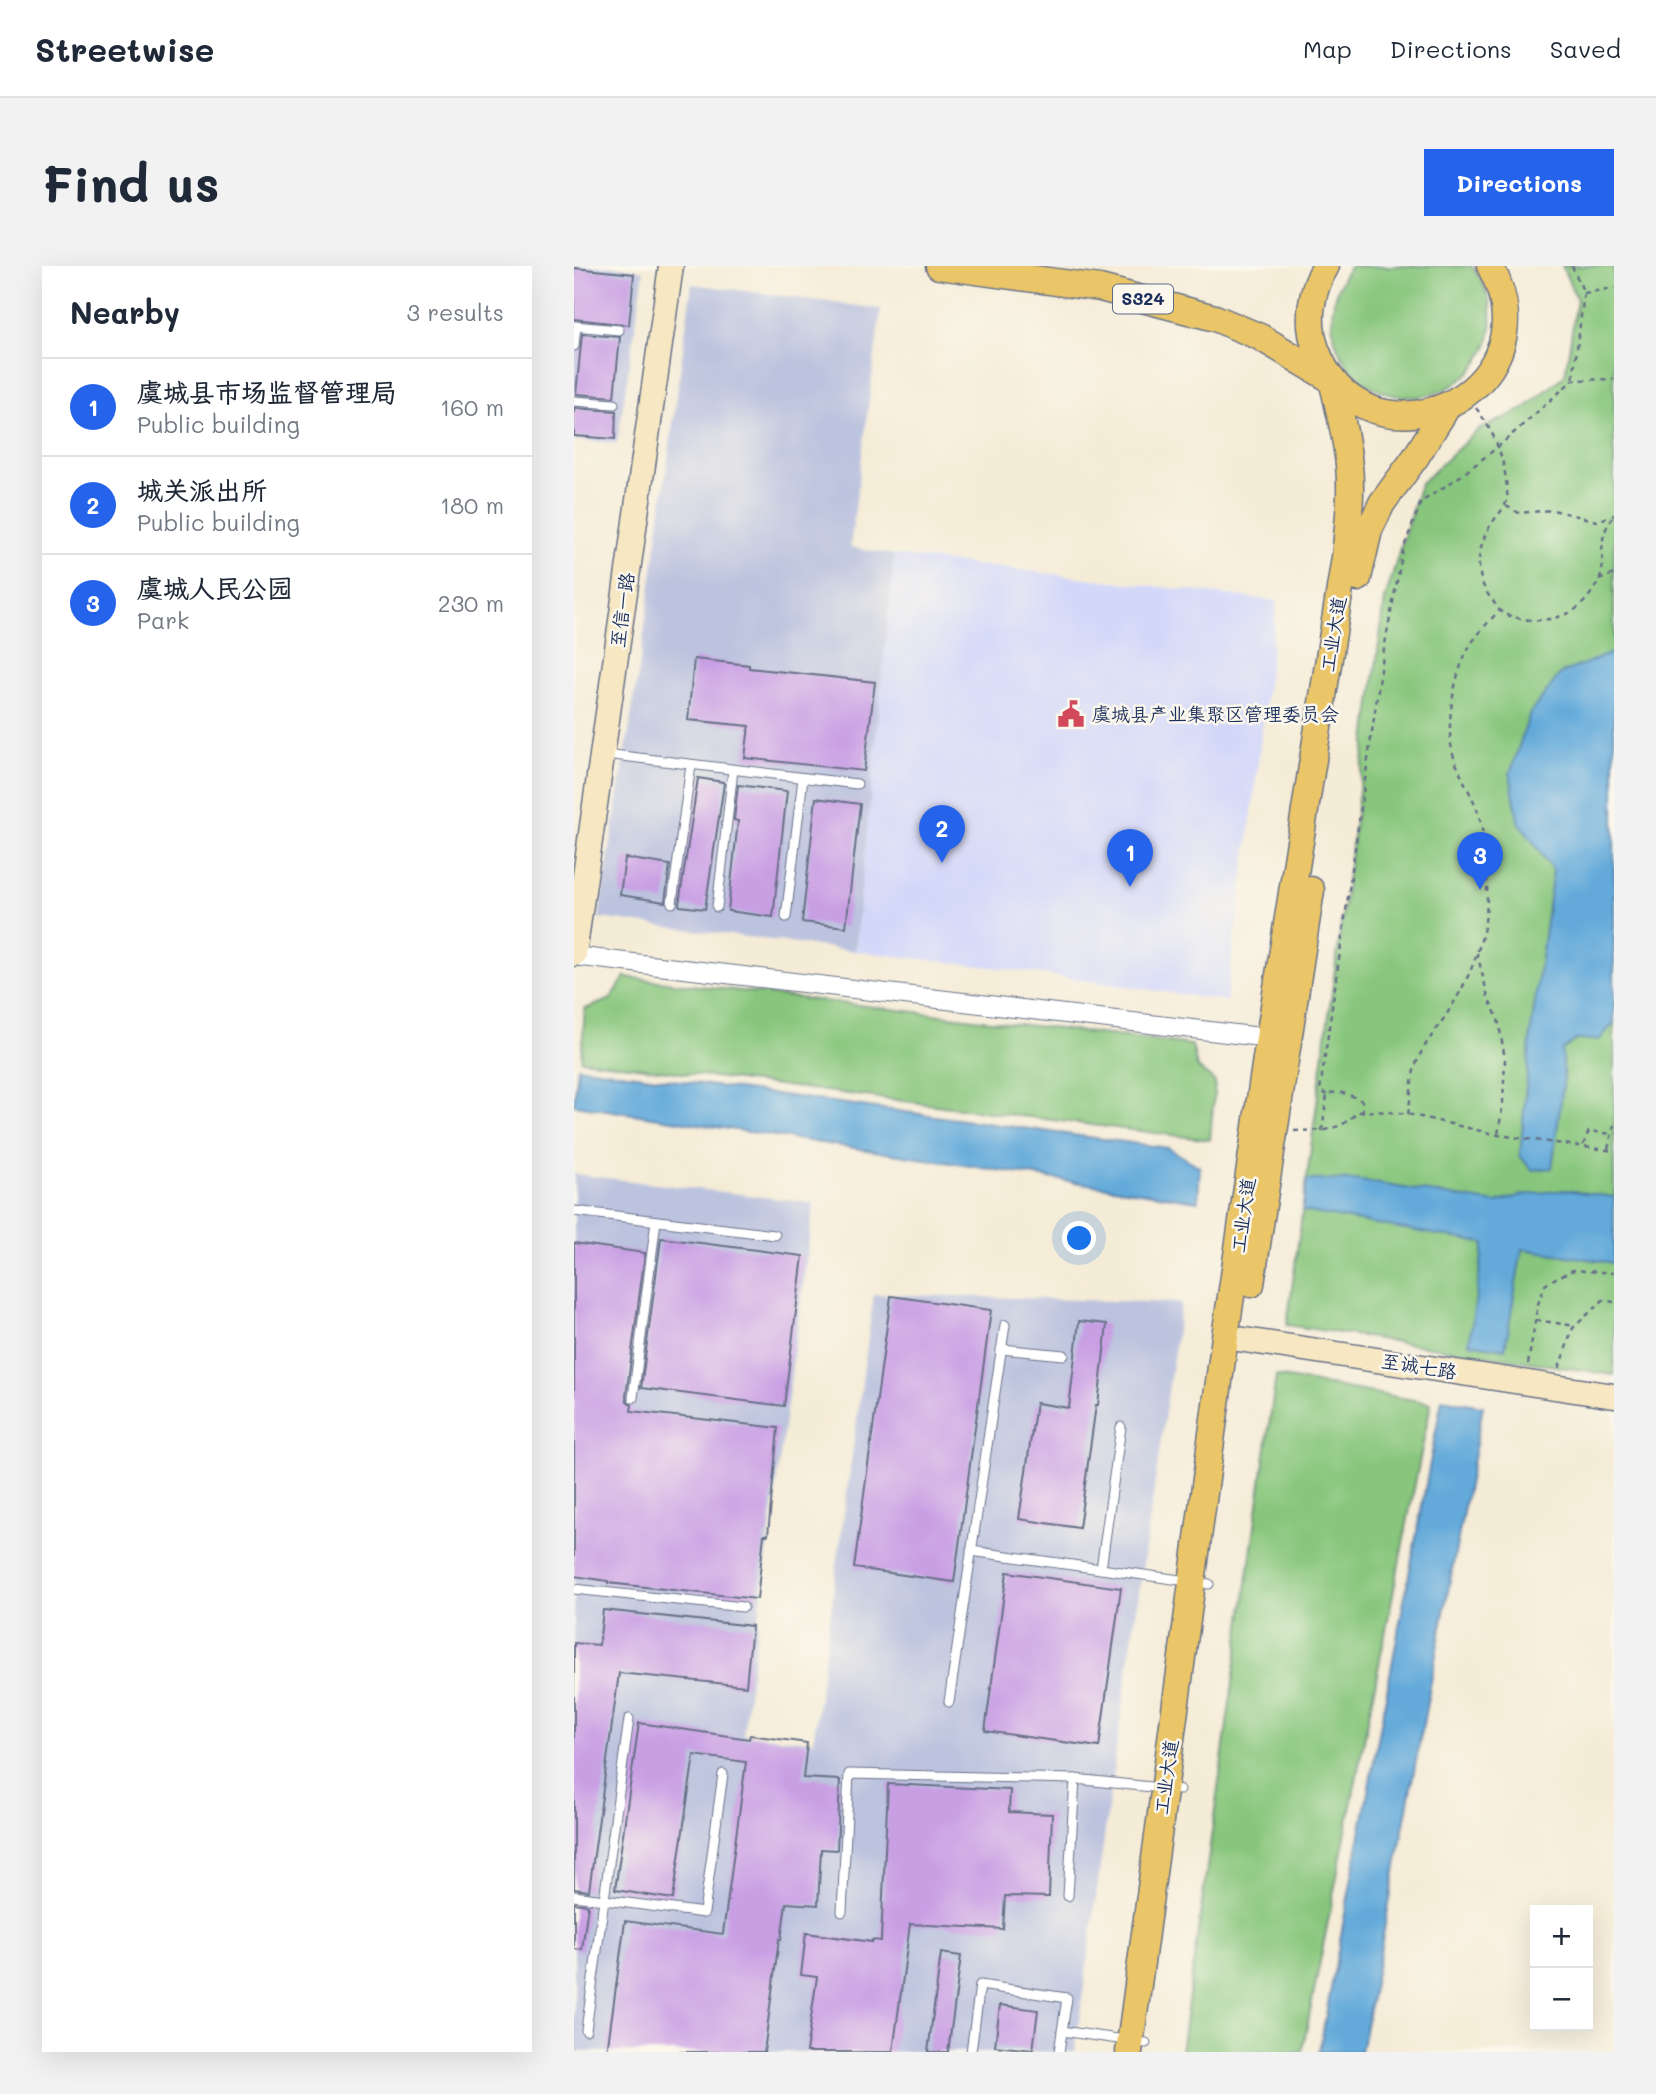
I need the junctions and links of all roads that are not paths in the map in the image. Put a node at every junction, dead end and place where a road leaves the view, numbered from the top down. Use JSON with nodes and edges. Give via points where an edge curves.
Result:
{"nodes":[{"id":1,"x":671,"y":266,"type":"edge"},
{"id":2,"x":939,"y":266,"type":"edge"},
{"id":3,"x":1326,"y":266,"type":"edge"},
{"id":4,"x":999,"y":270,"type":"edge"},
{"id":5,"x":1494,"y":270,"type":"edge"},
{"id":6,"x":575,"y":326,"type":"edge"},
{"id":7,"x":619,"y":330,"type":"dead end"},
{"id":8,"x":574,"y":346,"type":"edge"},
{"id":9,"x":1332,"y":380,"type":"junction"},
{"id":10,"x":574,"y":401,"type":"edge"},
{"id":11,"x":1456,"y":401,"type":"junction"},
{"id":12,"x":614,"y":404,"type":"dead end"},
{"id":13,"x":602,"y":754,"type":"junction"},
{"id":14,"x":691,"y":765,"type":"junction"},
{"id":15,"x":733,"y":770,"type":"junction"},
{"id":16,"x":803,"y":778,"type":"junction"},
{"id":17,"x":858,"y":784,"type":"dead end"},
{"id":18,"x":672,"y":903,"type":"dead end"},
{"id":19,"x":717,"y":906,"type":"dead end"},
{"id":20,"x":786,"y":917,"type":"dead end"},
{"id":21,"x":574,"y":955,"type":"edge"},
{"id":22,"x":1269,"y":1038,"type":"junction"},
{"id":23,"x":574,"y":1211,"type":"edge"},
{"id":24,"x":656,"y":1221,"type":"junction"},
{"id":25,"x":775,"y":1235,"type":"dead end"},
{"id":26,"x":1005,"y":1325,"type":"dead end"},
{"id":27,"x":1234,"y":1338,"type":"junction"},
{"id":28,"x":1001,"y":1349,"type":"junction"},
{"id":29,"x":1064,"y":1355,"type":"dead end"},
{"id":30,"x":1614,"y":1396,"type":"edge"},
{"id":31,"x":633,"y":1398,"type":"dead end"},
{"id":32,"x":1121,"y":1427,"type":"dead end"},
{"id":33,"x":971,"y":1551,"type":"junction"},
{"id":34,"x":1101,"y":1569,"type":"junction"},
{"id":35,"x":1200,"y":1583,"type":"junction"},
{"id":36,"x":574,"y":1589,"type":"edge"},
{"id":37,"x":743,"y":1607,"type":"dead end"},
{"id":38,"x":949,"y":1702,"type":"dead end"},
{"id":39,"x":629,"y":1719,"type":"dead end"},
{"id":40,"x":723,"y":1774,"type":"dead end"},
{"id":41,"x":1075,"y":1779,"type":"junction"},
{"id":42,"x":1172,"y":1789,"type":"junction"},
{"id":43,"x":574,"y":1896,"type":"edge"},
{"id":44,"x":1068,"y":1896,"type":"dead end"},
{"id":45,"x":604,"y":1900,"type":"junction"},
{"id":46,"x":842,"y":1913,"type":"dead end"},
{"id":47,"x":586,"y":2030,"type":"dead end"},
{"id":48,"x":1062,"y":2031,"type":"junction"},
{"id":49,"x":1137,"y":2047,"type":"edge"},
{"id":50,"x":971,"y":2052,"type":"edge"},
{"id":51,"x":1059,"y":2052,"type":"edge"}],
"edges":[{"from":1,"to":13,"type":"street","name":"至信一路"},
{"from":2,"to":4,"type":"main road","number":"S324"},
{"from":3,"to":9,"type":"main road","via":[[1313,297],[1311,328]]},
{"from":4,"to":9,"type":"main road","number":"S324","via":[[1100,288],[1215,318],[1259,337]]},
{"from":5,"to":11,"type":"main road","via":[[1504,308],[1502,338],[1483,379]]},
{"from":6,"to":7,"type":"lane"},
{"from":6,"to":8,"type":"lane"},
{"from":9,"to":11,"type":"main road","via":[[1359,402],[1387,413],[1418,414]]},
{"from":9,"to":22,"type":"main road","name":"工业大道","via":[[1349,466],[1345,557]]},
{"from":10,"to":12,"type":"lane"},
{"from":11,"to":27,"type":"main road","via":[[1382,503],[1361,557],[1274,1131]]},
{"from":13,"to":14,"type":"lane"},
{"from":13,"to":21,"type":"street","name":"至信一路"},
{"from":14,"to":15,"type":"lane"},
{"from":14,"to":18,"type":"lane"},
{"from":15,"to":16,"type":"lane"},
{"from":15,"to":19,"type":"lane"},
{"from":16,"to":17,"type":"lane"},
{"from":16,"to":20,"type":"lane"},
{"from":21,"to":22,"type":"street"},
{"from":22,"to":27,"type":"main road","name":"工业大道"},
{"from":23,"to":24,"type":"lane"},
{"from":24,"to":25,"type":"lane"},
{"from":24,"to":31,"type":"lane"},
{"from":26,"to":28,"type":"lane"},
{"from":27,"to":30,"type":"street","name":"至诚七路"},
{"from":27,"to":35,"type":"main road","name":"工业大道"},
{"from":28,"to":29,"type":"lane"},
{"from":28,"to":33,"type":"lane"},
{"from":32,"to":34,"type":"lane"},
{"from":33,"to":34,"type":"lane"},
{"from":33,"to":38,"type":"lane"},
{"from":34,"to":35,"type":"lane"},
{"from":35,"to":42,"type":"main road","name":"工业大道"},
{"from":36,"to":37,"type":"lane"},
{"from":39,"to":45,"type":"lane"},
{"from":40,"to":45,"type":"lane","via":[[704,1913]]},
{"from":41,"to":42,"type":"lane"},
{"from":41,"to":44,"type":"lane"},
{"from":41,"to":46,"type":"lane","via":[[849,1774]]},
{"from":42,"to":49,"type":"main road","name":"工业大道"},
{"from":43,"to":45,"type":"lane"},
{"from":45,"to":47,"type":"lane"},
{"from":48,"to":49,"type":"lane"},
{"from":48,"to":50,"type":"lane","via":[[1067,1997],[980,1985]]},
{"from":48,"to":51,"type":"lane"}]}
